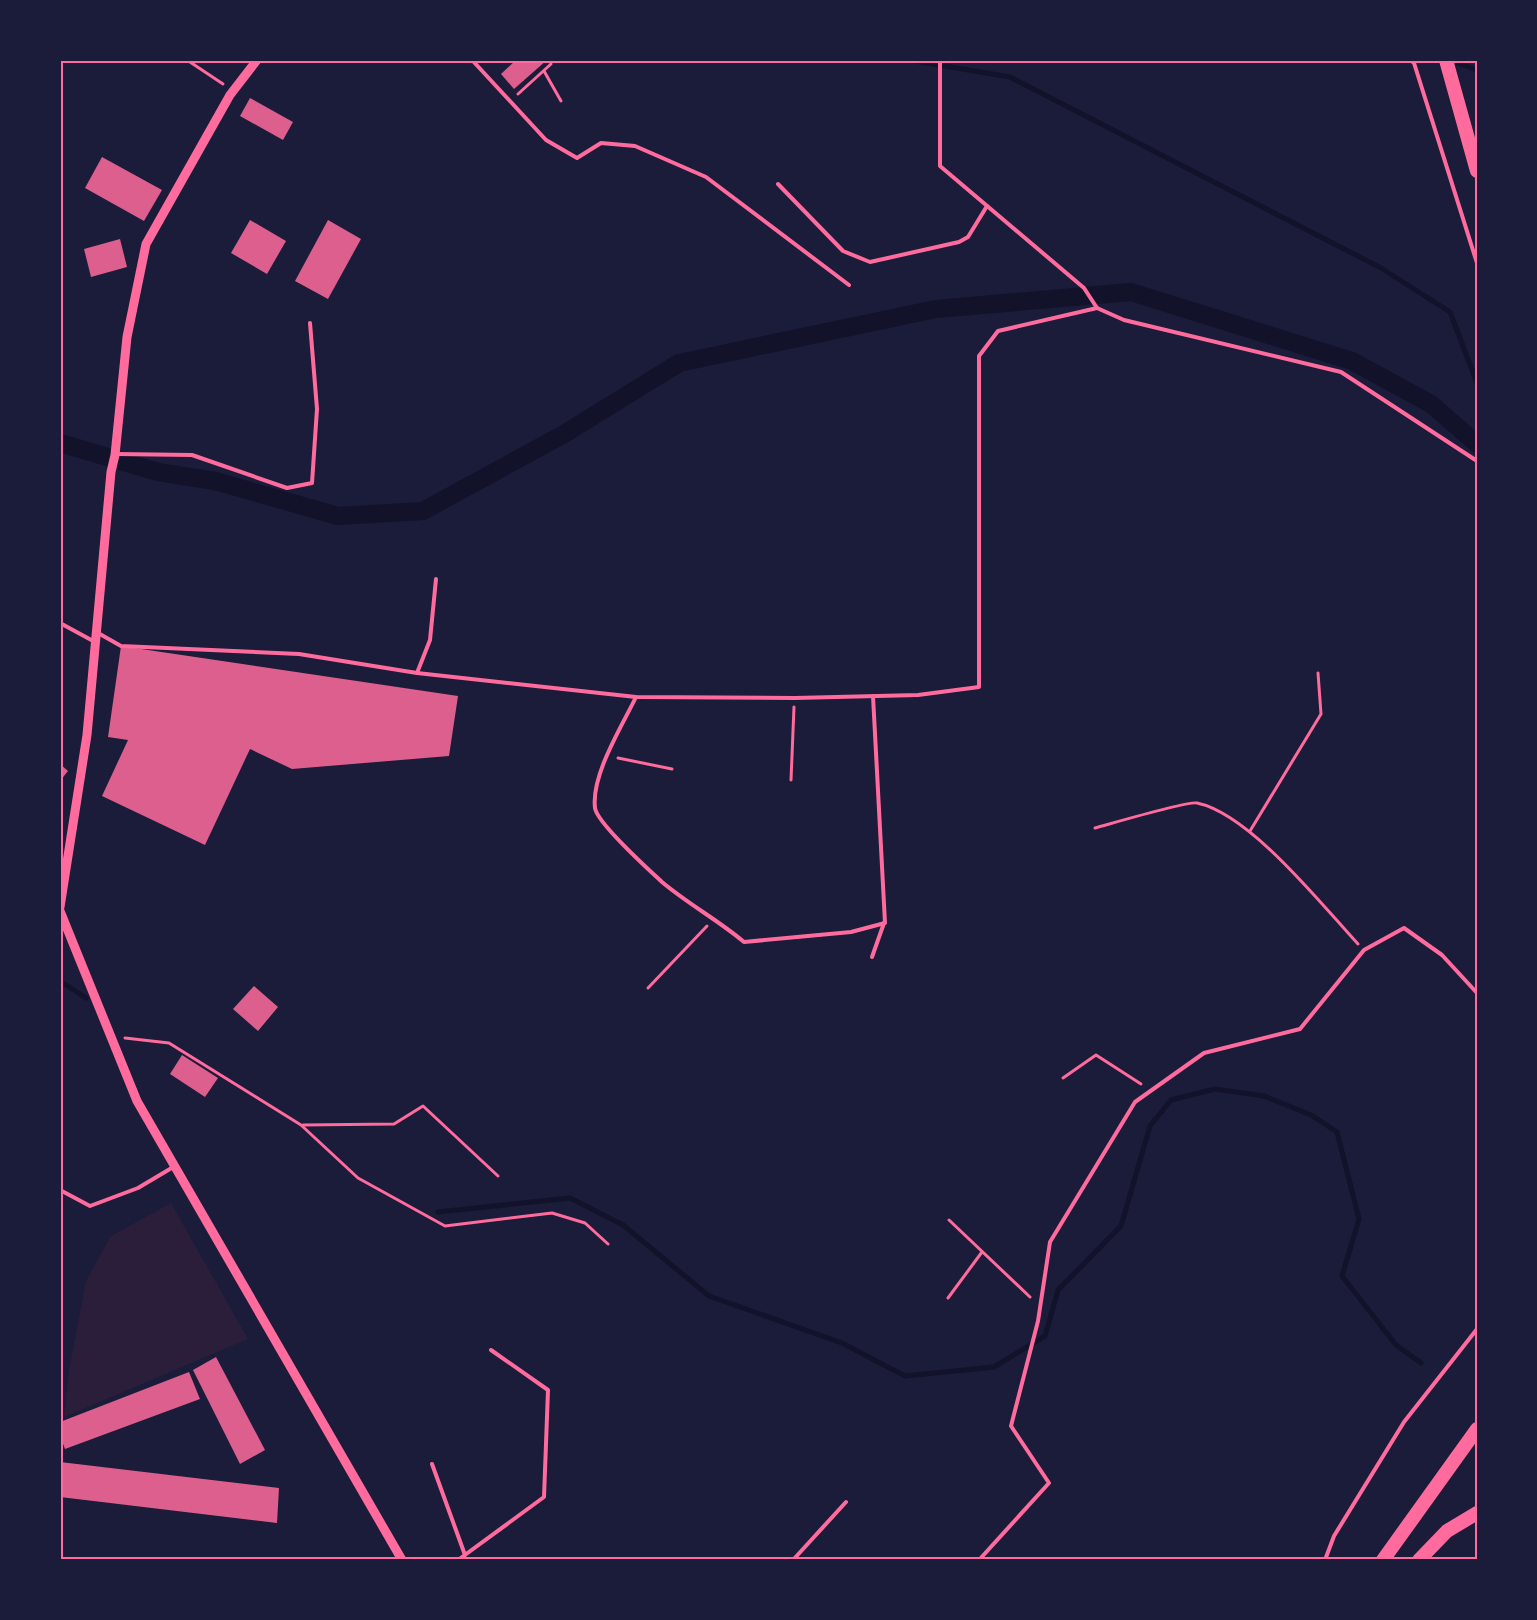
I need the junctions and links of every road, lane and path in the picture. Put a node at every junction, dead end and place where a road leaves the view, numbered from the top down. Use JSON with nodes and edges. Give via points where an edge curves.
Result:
{"nodes":[{"id":1,"x":187,"y":60,"type":"edge"},
{"id":2,"x":257,"y":60,"type":"edge"},
{"id":3,"x":472,"y":60,"type":"edge"},
{"id":4,"x":550,"y":60,"type":"edge"},
{"id":5,"x":940,"y":60,"type":"edge"},
{"id":6,"x":1410,"y":60,"type":"edge"},
{"id":7,"x":1446,"y":60,"type":"edge"},
{"id":8,"x":544,"y":71,"type":"junction"},
{"id":9,"x":234,"y":91,"type":"junction"},
{"id":10,"x":511,"y":100,"type":"junction"},
{"id":11,"x":561,"y":101,"type":"dead end"},
{"id":12,"x":1477,"y":171,"type":"edge"},
{"id":13,"x":778,"y":184,"type":"dead end"},
{"id":14,"x":987,"y":206,"type":"junction"},
{"id":15,"x":1477,"y":263,"type":"edge"},
{"id":16,"x":849,"y":285,"type":"dead end"},
{"id":17,"x":1097,"y":308,"type":"junction"},
{"id":18,"x":310,"y":323,"type":"dead end"},
{"id":19,"x":115,"y":455,"type":"junction"},
{"id":20,"x":1477,"y":461,"type":"edge"},
{"id":21,"x":436,"y":579,"type":"dead end"},
{"id":22,"x":60,"y":623,"type":"edge"},
{"id":23,"x":97,"y":632,"type":"junction"},
{"id":24,"x":96,"y":642,"type":"junction"},
{"id":25,"x":417,"y":673,"type":"junction"},
{"id":26,"x":1318,"y":673,"type":"dead end"},
{"id":27,"x":873,"y":696,"type":"junction"},
{"id":28,"x":636,"y":697,"type":"junction"},
{"id":29,"x":795,"y":698,"type":"junction"},
{"id":30,"x":606,"y":756,"type":"junction"},
{"id":31,"x":672,"y":769,"type":"dead end"},
{"id":32,"x":791,"y":780,"type":"dead end"},
{"id":33,"x":1095,"y":828,"type":"dead end"},
{"id":34,"x":1250,"y":831,"type":"junction"},
{"id":35,"x":60,"y":909,"type":"edge"},
{"id":36,"x":715,"y":918,"type":"junction"},
{"id":37,"x":885,"y":923,"type":"junction"},
{"id":38,"x":1364,"y":950,"type":"junction"},
{"id":39,"x":872,"y":957,"type":"dead end"},
{"id":40,"x":648,"y":988,"type":"dead end"},
{"id":41,"x":1477,"y":993,"type":"edge"},
{"id":42,"x":111,"y":1036,"type":"junction"},
{"id":43,"x":1063,"y":1078,"type":"dead end"},
{"id":44,"x":1152,"y":1091,"type":"junction"},
{"id":45,"x":302,"y":1125,"type":"junction"},
{"id":46,"x":175,"y":1166,"type":"junction"},
{"id":47,"x":498,"y":1176,"type":"dead end"},
{"id":48,"x":60,"y":1190,"type":"edge"},
{"id":49,"x":949,"y":1221,"type":"dead end"},
{"id":50,"x":608,"y":1244,"type":"dead end"},
{"id":51,"x":982,"y":1252,"type":"junction"},
{"id":52,"x":948,"y":1298,"type":"dead end"},
{"id":53,"x":1041,"y":1307,"type":"junction"},
{"id":54,"x":1477,"y":1329,"type":"edge"},
{"id":55,"x":491,"y":1350,"type":"dead end"},
{"id":56,"x":1477,"y":1429,"type":"edge"},
{"id":57,"x":432,"y":1464,"type":"dead end"},
{"id":58,"x":846,"y":1502,"type":"dead end"},
{"id":59,"x":1477,"y":1513,"type":"edge"},
{"id":60,"x":465,"y":1555,"type":"junction"},
{"id":61,"x":402,"y":1560,"type":"edge"},
{"id":62,"x":458,"y":1560,"type":"edge"},
{"id":63,"x":793,"y":1560,"type":"edge"},
{"id":64,"x":979,"y":1560,"type":"edge"},
{"id":65,"x":1324,"y":1560,"type":"edge"},
{"id":66,"x":1383,"y":1560,"type":"edge"},
{"id":67,"x":1419,"y":1560,"type":"edge"}],
"edges":[{"from":1,"to":9,"type":"path"},
{"from":2,"to":9,"type":"street"},
{"from":3,"to":10,"type":"lane"},
{"from":4,"to":8,"type":"path"},
{"from":5,"to":14,"type":"lane","via":[[940,166]]},
{"from":6,"to":15,"type":"lane"},
{"from":7,"to":12,"type":"highway"},
{"from":8,"to":10,"type":"path"},
{"from":8,"to":11,"type":"path"},
{"from":9,"to":19,"type":"street","via":[[146,244],[127,337]]},
{"from":10,"to":16,"type":"lane","via":[[546,140],[577,158],[601,143],[635,146],[706,177]]},
{"from":13,"to":14,"type":"lane","via":[[843,250],[870,262],[959,242],[968,237]]},
{"from":14,"to":17,"type":"lane","via":[[1084,288]]},
{"from":17,"to":20,"type":"lane","via":[[1124,320],[1341,372]]},
{"from":17,"to":27,"type":"lane","via":[[998,331],[979,356],[979,687]]},
{"from":18,"to":19,"type":"lane","via":[[317,409],[312,483],[287,488],[192,455]]},
{"from":19,"to":23,"type":"street"},
{"from":21,"to":25,"type":"lane","via":[[430,640]]},
{"from":22,"to":24,"type":"lane"},
{"from":23,"to":24,"type":"street"},
{"from":23,"to":25,"type":"lane","via":[[121,646],[298,654]]},
{"from":24,"to":35,"type":"street","via":[[87,735]]},
{"from":25,"to":28,"type":"lane"},
{"from":26,"to":34,"type":"path","via":[[1321,714]]},
{"from":27,"to":29,"type":"lane"},
{"from":27,"to":37,"type":"lane"},
{"from":28,"to":29,"type":"lane"},
{"from":28,"to":30,"type":"lane"},
{"from":29,"to":32,"type":"path"},
{"from":30,"to":31,"type":"path"},
{"from":30,"to":36,"type":"lane","via":[[595,808],[603,822],[663,882]]},
{"from":33,"to":34,"type":"path","via":[[1196,802]]},
{"from":34,"to":38,"type":"path"},
{"from":35,"to":42,"type":"street"},
{"from":36,"to":37,"type":"lane","via":[[744,942],[851,932]]},
{"from":36,"to":40,"type":"path"},
{"from":37,"to":39,"type":"lane"},
{"from":38,"to":41,"type":"lane","via":[[1404,928],[1442,955]]},
{"from":38,"to":44,"type":"lane","via":[[1300,1029],[1204,1053]]},
{"from":42,"to":45,"type":"path","via":[[169,1043]]},
{"from":42,"to":46,"type":"street","via":[[137,1101]]},
{"from":43,"to":44,"type":"path","via":[[1096,1055]]},
{"from":44,"to":53,"type":"lane","via":[[1136,1102],[1050,1242]]},
{"from":45,"to":47,"type":"path","via":[[394,1124],[423,1106]]},
{"from":45,"to":50,"type":"path","via":[[358,1178],[445,1226],[552,1213],[585,1222]]},
{"from":46,"to":48,"type":"lane","via":[[138,1188],[90,1206]]},
{"from":46,"to":61,"type":"street"},
{"from":49,"to":51,"type":"path"},
{"from":51,"to":52,"type":"path"},
{"from":51,"to":53,"type":"path"},
{"from":53,"to":64,"type":"lane","via":[[1011,1426],[1048,1483]]},
{"from":54,"to":65,"type":"lane","via":[[1404,1422],[1334,1536]]},
{"from":55,"to":60,"type":"lane","via":[[548,1390],[544,1497]]},
{"from":56,"to":66,"type":"highway"},
{"from":57,"to":60,"type":"lane"},
{"from":58,"to":63,"type":"lane"},
{"from":59,"to":67,"type":"highway","via":[[1447,1531]]},
{"from":60,"to":62,"type":"lane"}]}
